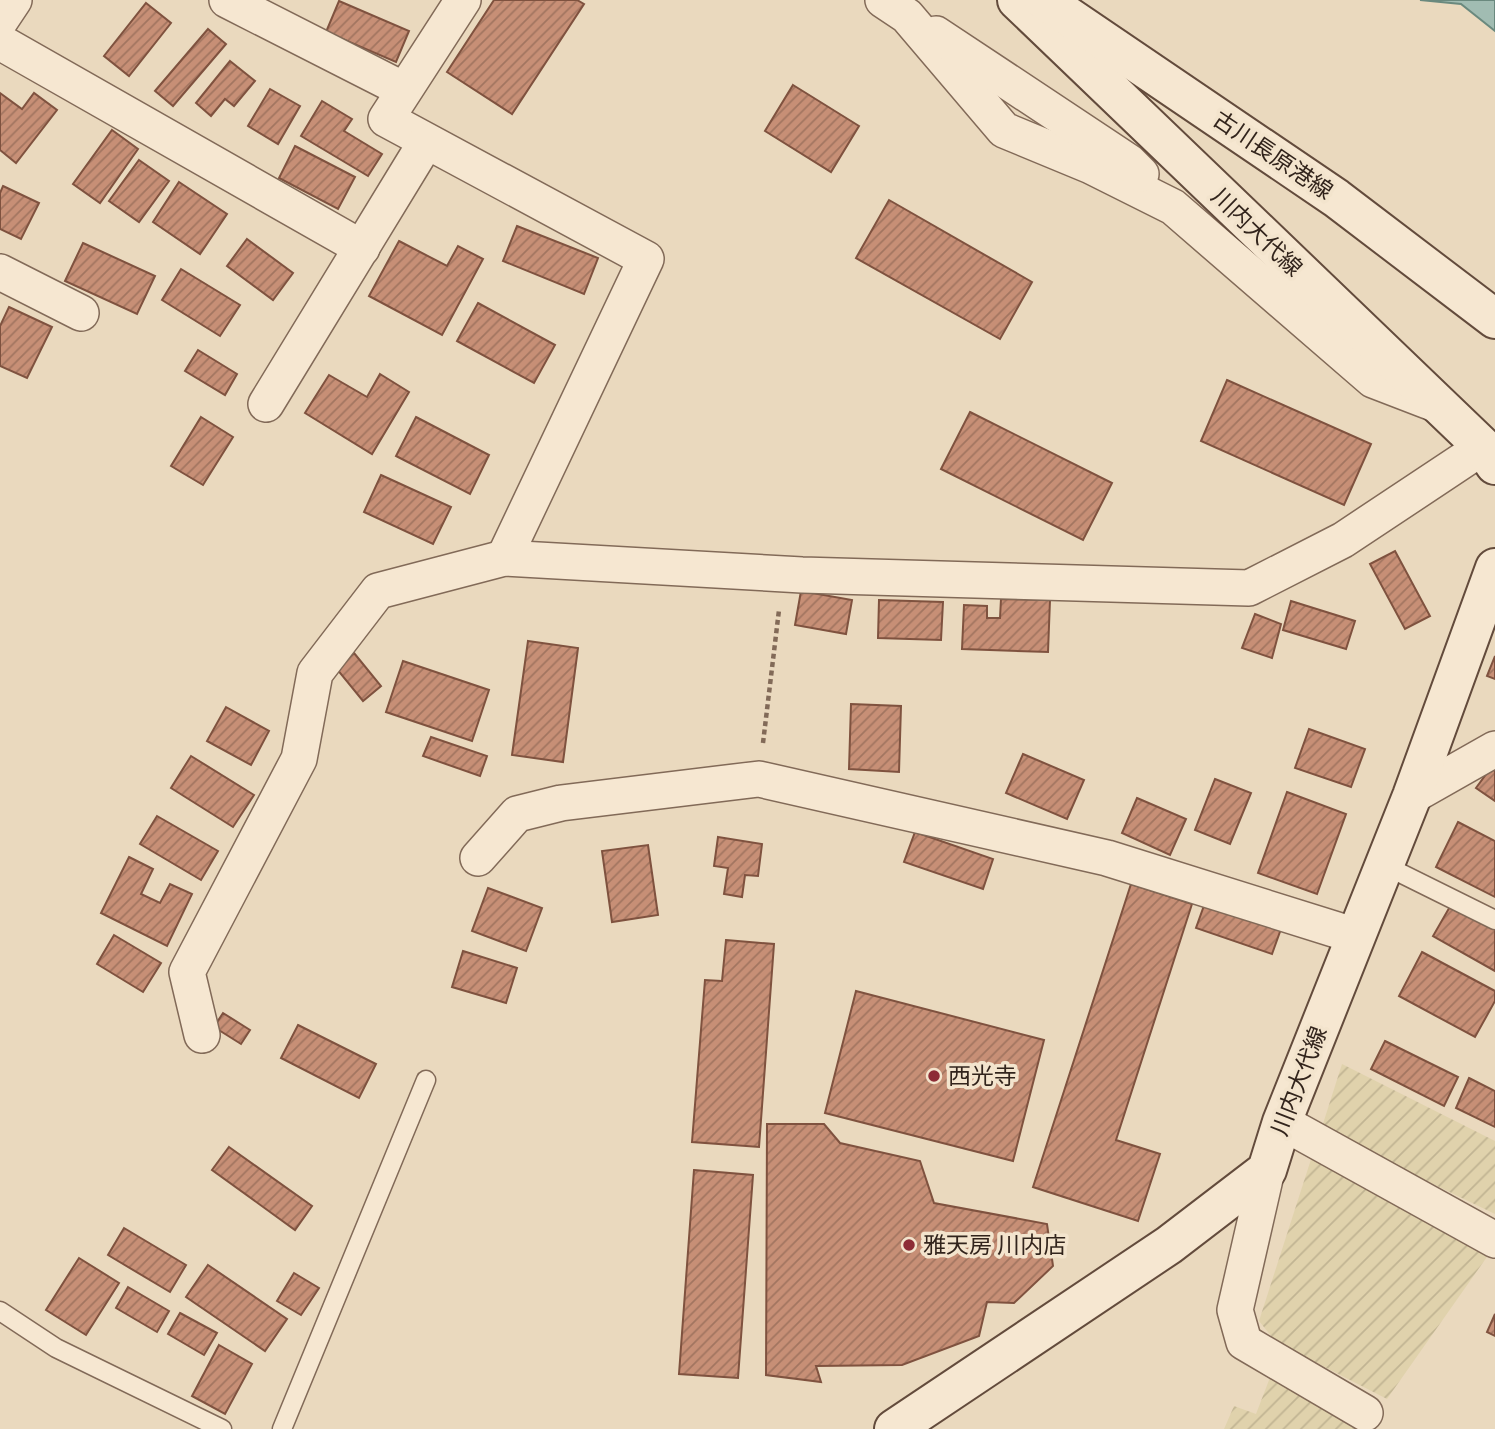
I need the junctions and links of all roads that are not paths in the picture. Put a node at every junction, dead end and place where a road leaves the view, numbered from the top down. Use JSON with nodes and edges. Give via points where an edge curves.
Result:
{"nodes":[{"id":1,"x":14,"y":0,"type":"edge"},
{"id":2,"x":227,"y":0,"type":"edge"},
{"id":3,"x":463,"y":0,"type":"edge"},
{"id":4,"x":1017,"y":0,"type":"edge"},
{"id":5,"x":1044,"y":0,"type":"edge"},
{"id":6,"x":895,"y":8,"type":"edge"},
{"id":7,"x":0,"y":21,"type":"edge"},
{"id":8,"x":0,"y":42,"type":"edge"},
{"id":9,"x":404,"y":90,"type":"junction"},
{"id":10,"x":426,"y":142,"type":"junction"},
{"id":11,"x":362,"y":248,"type":"junction"},
{"id":12,"x":0,"y":272,"type":"edge"},
{"id":13,"x":81,"y":313,"type":"dead end"},
{"id":14,"x":1495,"y":319,"type":"edge"},
{"id":15,"x":266,"y":404,"type":"dead end"},
{"id":16,"x":1438,"y":405,"type":"junction"},
{"id":17,"x":1489,"y":456,"type":"edge"},
{"id":18,"x":503,"y":558,"type":"junction"},
{"id":19,"x":1495,"y":568,"type":"edge"},
{"id":20,"x":1495,"y":749,"type":"edge"},
{"id":21,"x":1412,"y":796,"type":"junction"},
{"id":22,"x":478,"y":858,"type":"dead end"},
{"id":23,"x":1384,"y":865,"type":"junction"},
{"id":24,"x":1495,"y":920,"type":"edge"},
{"id":25,"x":1356,"y":936,"type":"junction"},
{"id":26,"x":202,"y":1035,"type":"dead end"},
{"id":27,"x":426,"y":1080,"type":"dead end"},
{"id":28,"x":1282,"y":1122,"type":"junction"},
{"id":29,"x":1267,"y":1170,"type":"junction"},
{"id":30,"x":1495,"y":1240,"type":"edge"},
{"id":31,"x":0,"y":1311,"type":"edge"},
{"id":32,"x":1365,"y":1413,"type":"dead end"},
{"id":33,"x":222,"y":1429,"type":"edge"},
{"id":34,"x":282,"y":1429,"type":"edge"},
{"id":35,"x":894,"y":1429,"type":"edge"}],
"edges":[{"from":1,"to":7,"type":"street"},
{"from":2,"to":9,"type":"street"},
{"from":3,"to":9,"type":"street"},
{"from":4,"to":16,"type":"main road","name":"川内大代線"},
{"from":5,"to":14,"type":"main road","name":"古川長原港線","via":[[1336,198]]},
{"from":6,"to":16,"type":"street","via":[[1004,130],[1173,207],[1373,380]]},
{"from":8,"to":11,"type":"street"},
{"from":9,"to":10,"type":"street","via":[[386,119]]},
{"from":10,"to":11,"type":"street"},
{"from":10,"to":18,"type":"street","via":[[646,259]]},
{"from":11,"to":15,"type":"street"},
{"from":12,"to":13,"type":"street"},
{"from":16,"to":17,"type":"main road","name":"川内大代線"},
{"from":17,"to":18,"type":"street","via":[[1249,588],[783,574]]},
{"from":18,"to":26,"type":"street","via":[[378,591],[315,673],[299,759],[187,972]]},
{"from":19,"to":21,"type":"main road","name":"川内大代線"},
{"from":20,"to":21,"type":"street"},
{"from":21,"to":23,"type":"main road","name":"川内大代線"},
{"from":22,"to":25,"type":"street","via":[[517,814],[561,803],[759,779],[1107,858]]},
{"from":23,"to":24,"type":"lane"},
{"from":23,"to":25,"type":"main road","name":"川内大代線"},
{"from":25,"to":28,"type":"main road","name":"川内大代線"},
{"from":27,"to":34,"type":"lane"},
{"from":28,"to":29,"type":"main road","name":"川内大代線"},
{"from":28,"to":30,"type":"street"},
{"from":29,"to":32,"type":"street","via":[[1235,1310],[1244,1342]]},
{"from":29,"to":35,"type":"main road","via":[[1169,1245]]},
{"from":31,"to":33,"type":"lane","via":[[56,1348]]}]}
